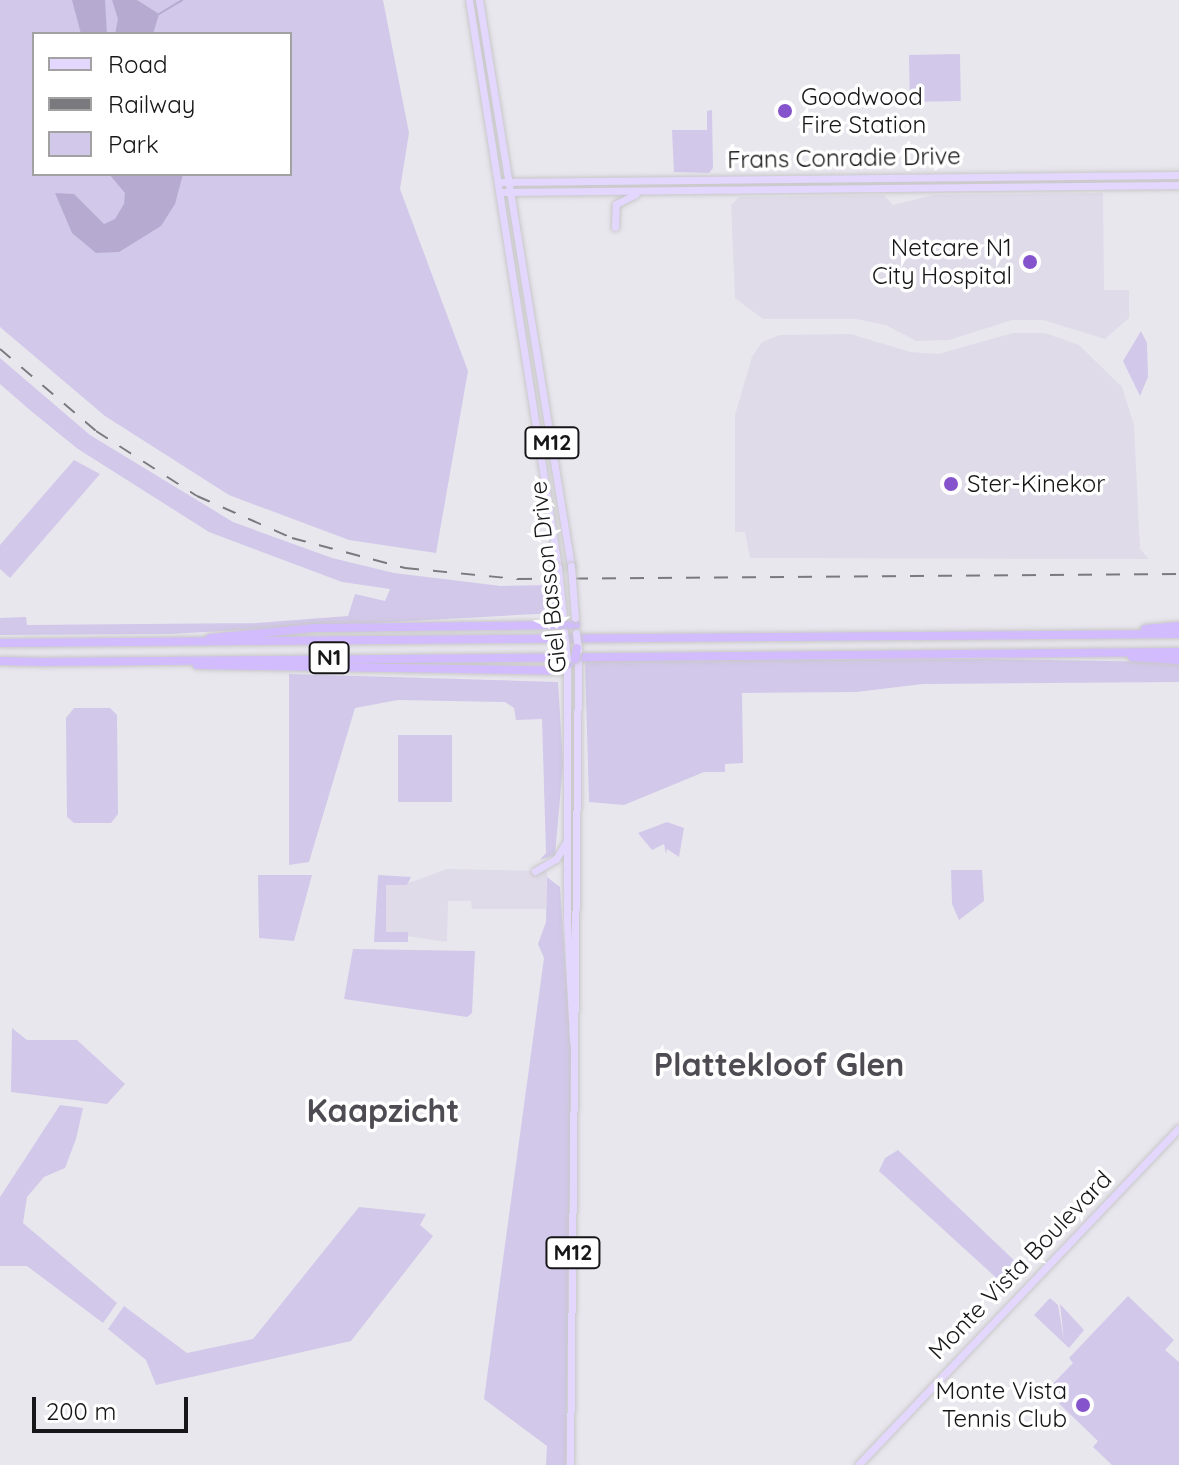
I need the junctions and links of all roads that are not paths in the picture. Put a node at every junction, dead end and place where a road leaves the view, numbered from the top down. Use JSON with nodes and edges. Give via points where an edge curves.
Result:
{"nodes":[{"id":1,"x":469,"y":0,"type":"edge"},
{"id":2,"x":479,"y":0,"type":"edge"},
{"id":3,"x":1179,"y":175,"type":"edge"},
{"id":4,"x":509,"y":181,"type":"junction"},
{"id":5,"x":499,"y":182,"type":"junction"},
{"id":6,"x":1179,"y":185,"type":"edge"},
{"id":7,"x":650,"y":191,"type":"junction"},
{"id":8,"x":501,"y":192,"type":"junction"},
{"id":9,"x":512,"y":193,"type":"junction"},
{"id":10,"x":615,"y":227,"type":"dead end"},
{"id":11,"x":564,"y":625,"type":"junction"},
{"id":12,"x":576,"y":625,"type":"junction"},
{"id":13,"x":1179,"y":626,"type":"edge"},
{"id":14,"x":1179,"y":634,"type":"edge"},
{"id":15,"x":1101,"y":635,"type":"junction"},
{"id":16,"x":166,"y":642,"type":"junction"},
{"id":17,"x":0,"y":643,"type":"edge"},
{"id":18,"x":577,"y":648,"type":"joint"},
{"id":19,"x":1179,"y":652,"type":"edge"},
{"id":20,"x":941,"y":654,"type":"junction"},
{"id":21,"x":1179,"y":660,"type":"edge"},
{"id":22,"x":0,"y":661,"type":"edge"},
{"id":23,"x":40,"y":662,"type":"junction"},
{"id":24,"x":572,"y":662,"type":"junction"},
{"id":25,"x":568,"y":838,"type":"junction"},
{"id":26,"x":535,"y":871,"type":"dead end"},
{"id":27,"x":576,"y":1059,"type":"junction"},
{"id":28,"x":1179,"y":1128,"type":"edge"},
{"id":29,"x":570,"y":1465,"type":"edge"},
{"id":30,"x":858,"y":1465,"type":"edge"}],
"edges":[{"from":1,"to":5,"type":"main road","name":"Giel Basson Drive","number":"M12"},
{"from":2,"to":4,"type":"main road","name":"Giel Basson Drive","number":"M12"},
{"from":3,"to":4,"type":"main road","name":"Frans Conradie Drive"},
{"from":4,"to":5,"type":"main road","name":"Frans Conradie Drive"},
{"from":4,"to":9,"type":"main road","name":"Giel Basson Drive","number":"M12"},
{"from":5,"to":8,"type":"main road","name":"Giel Basson Drive","number":"M12"},
{"from":6,"to":7,"type":"main road","name":"Frans Conradie Drive"},
{"from":7,"to":9,"type":"main road","name":"Frans Conradie Drive"},
{"from":7,"to":10,"type":"main road","via":[[619,201]]},
{"from":8,"to":9,"type":"main road","name":"Frans Conradie Drive"},
{"from":8,"to":11,"type":"main road","name":"Giel Basson Drive","number":"M12","bridge":true},
{"from":9,"to":12,"type":"main road","name":"Giel Basson Drive","number":"M12","bridge":true},
{"from":11,"to":12,"type":"highway"},
{"from":11,"to":16,"type":"highway","via":[[313,628]]},
{"from":11,"to":24,"type":"main road","name":"Giel Basson Drive","number":"M12","bridge":true},
{"from":12,"to":18,"type":"main road","name":"Giel Basson Drive","number":"M12","bridge":true},
{"from":13,"to":15,"type":"highway"},
{"from":14,"to":15,"type":"highway","number":"N1"},
{"from":15,"to":16,"type":"highway","number":"N1"},
{"from":16,"to":17,"type":"highway","number":"N1"},
{"from":18,"to":24,"type":"highway","bridge":true},
{"from":19,"to":20,"type":"highway","number":"N1"},
{"from":20,"to":21,"type":"highway"},
{"from":20,"to":23,"type":"highway","number":"N1"},
{"from":22,"to":23,"type":"highway","number":"N1"},
{"from":23,"to":24,"type":"highway","via":[[341,671]]},
{"from":24,"to":25,"type":"main road","name":"Giel Basson Drive","number":"M12"},
{"from":24,"to":27,"type":"main road","name":"Giel Basson Drive","number":"M12"},
{"from":25,"to":26,"type":"main road","via":[[556,859]]},
{"from":25,"to":27,"type":"main road","name":"Giel Basson Drive","number":"M12","via":[[567,934]]},
{"from":27,"to":29,"type":"main road","name":"Giel Basson Drive","number":"M12"},
{"from":28,"to":30,"type":"main road","name":"Monte Vista Boulevard"}]}
